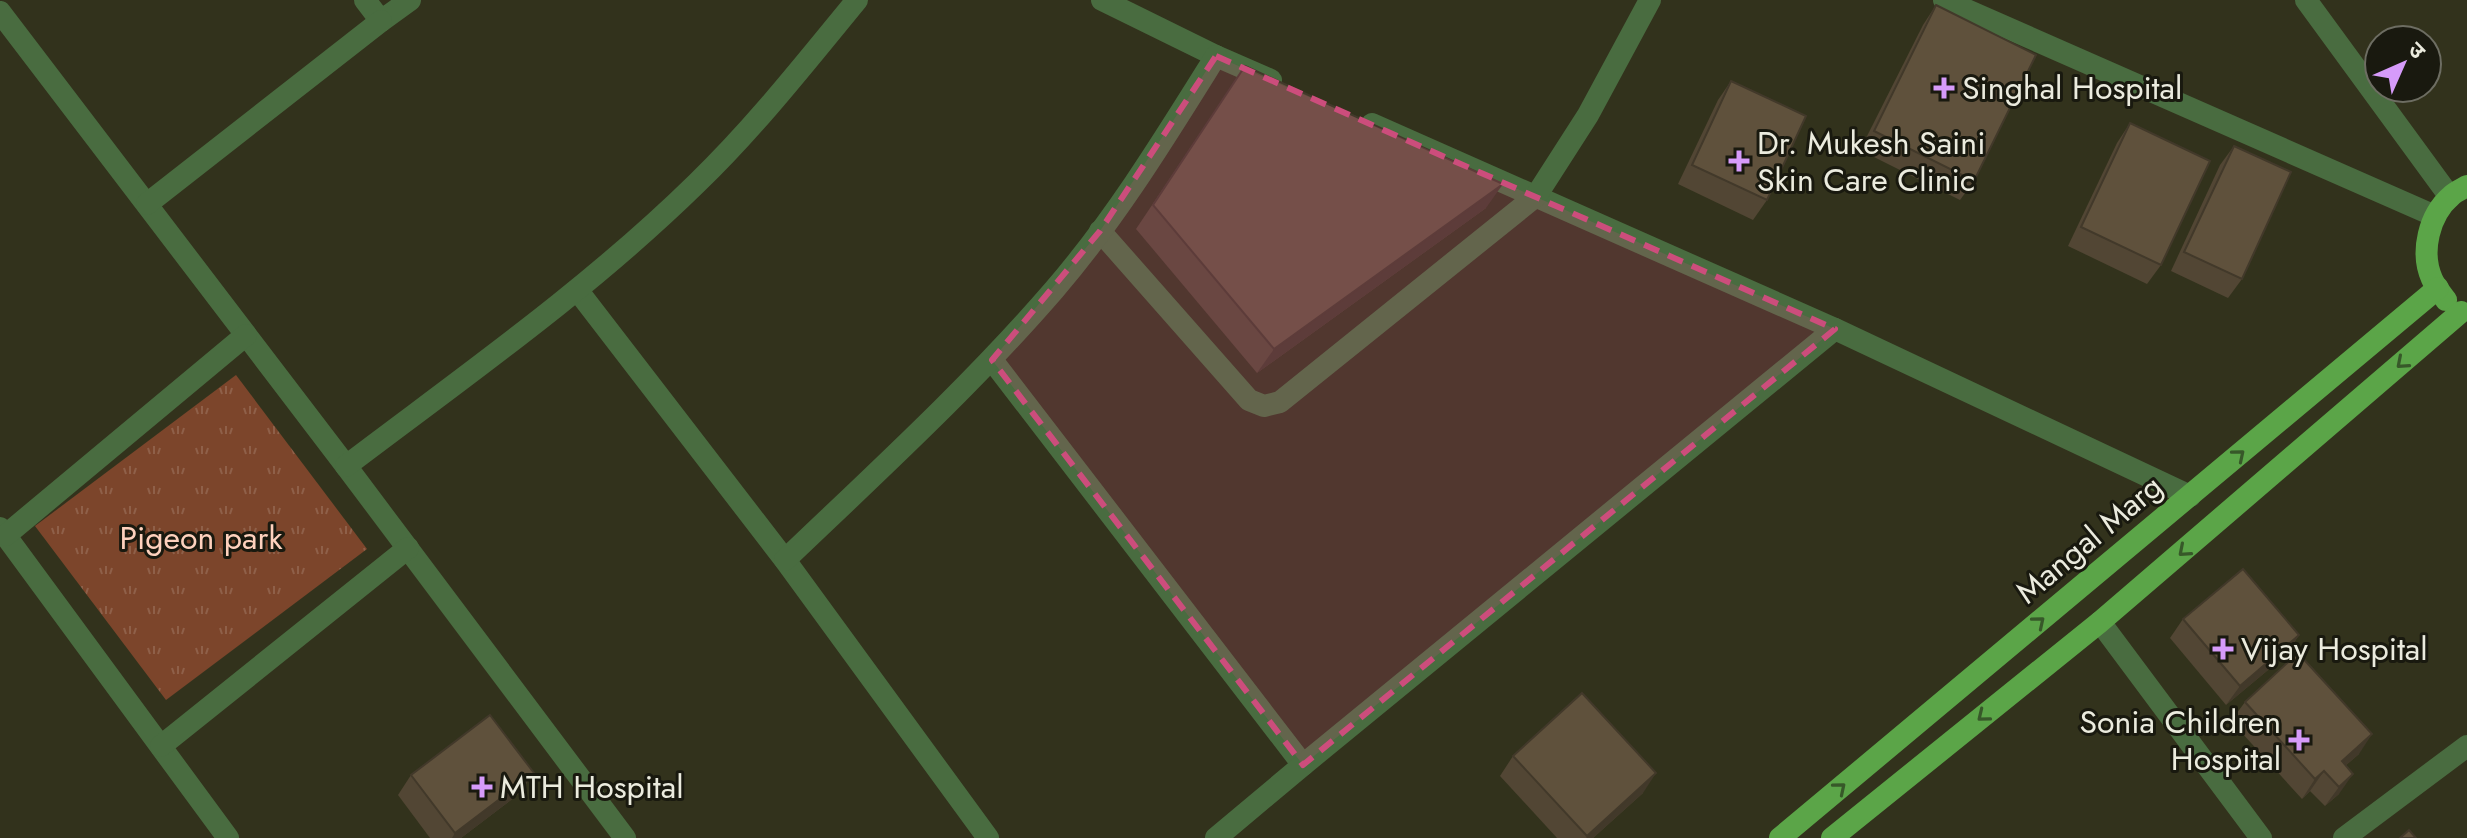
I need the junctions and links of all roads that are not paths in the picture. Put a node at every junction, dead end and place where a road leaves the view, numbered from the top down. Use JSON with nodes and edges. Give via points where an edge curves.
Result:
{"nodes":[{"id":1,"x":365,"y":0,"type":"edge"},
{"id":2,"x":410,"y":0,"type":"edge"},
{"id":3,"x":857,"y":0,"type":"edge"},
{"id":4,"x":1102,"y":0,"type":"edge"},
{"id":5,"x":1650,"y":0,"type":"edge"},
{"id":6,"x":1944,"y":0,"type":"edge"},
{"id":7,"x":2306,"y":0,"type":"edge"},
{"id":8,"x":0,"y":12,"type":"edge"},
{"id":9,"x":381,"y":21,"type":"junction"},
{"id":10,"x":1216,"y":56,"type":"junction"},
{"id":11,"x":1289,"y":88,"type":"edge"},
{"id":12,"x":1347,"y":113,"type":"edge"},
{"id":13,"x":2458,"y":191,"type":"edge"},
{"id":14,"x":1536,"y":196,"type":"junction"},
{"id":15,"x":147,"y":204,"type":"junction"},
{"id":16,"x":2435,"y":216,"type":"junction"},
{"id":17,"x":1100,"y":231,"type":"junction"},
{"id":18,"x":2438,"y":288,"type":"junction"},
{"id":19,"x":578,"y":291,"type":"junction"},
{"id":20,"x":2464,"y":314,"type":"edge"},
{"id":21,"x":1835,"y":329,"type":"junction"},
{"id":22,"x":246,"y":335,"type":"junction"},
{"id":23,"x":992,"y":360,"type":"junction"},
{"id":24,"x":346,"y":466,"type":"junction"},
{"id":25,"x":2190,"y":496,"type":"junction"},
{"id":26,"x":3,"y":532,"type":"edge"},
{"id":27,"x":408,"y":548,"type":"junction"},
{"id":28,"x":785,"y":560,"type":"junction"},
{"id":29,"x":2100,"y":622,"type":"junction"},
{"id":30,"x":161,"y":746,"type":"junction"},
{"id":31,"x":2467,"y":746,"type":"edge"},
{"id":32,"x":1303,"y":765,"type":"junction"},
{"id":33,"x":228,"y":838,"type":"edge"},
{"id":34,"x":625,"y":838,"type":"edge"},
{"id":35,"x":988,"y":838,"type":"edge"},
{"id":36,"x":1216,"y":838,"type":"edge"},
{"id":37,"x":1780,"y":838,"type":"edge"},
{"id":38,"x":1832,"y":838,"type":"edge"},
{"id":39,"x":2261,"y":838,"type":"edge"},
{"id":40,"x":2344,"y":838,"type":"edge"}],
"edges":[{"from":1,"to":9,"type":"street"},
{"from":2,"to":9,"type":"street"},
{"from":3,"to":19,"type":"street","via":[[729,152]]},
{"from":4,"to":10,"type":"street"},
{"from":5,"to":14,"type":"street","via":[[1588,115]]},
{"from":6,"to":16,"type":"street"},
{"from":7,"to":13,"type":"street"},
{"from":8,"to":15,"type":"street"},
{"from":9,"to":15,"type":"street"},
{"from":10,"to":11,"type":"street"},
{"from":10,"to":17,"type":"street"},
{"from":12,"to":14,"type":"street"},
{"from":13,"to":16,"type":"main road"},
{"from":14,"to":17,"type":"street","via":[[1304,384],[1280,402],[1264,406],[1249,400]]},
{"from":14,"to":21,"type":"street"},
{"from":15,"to":22,"type":"street"},
{"from":16,"to":18,"type":"main road","via":[[2427,258]]},
{"from":17,"to":23,"type":"street"},
{"from":18,"to":20,"type":"main road"},
{"from":25,"to":18,"type":"main road","name":"Mangal Marg","one_way":true},
{"from":19,"to":24,"type":"street"},
{"from":19,"to":28,"type":"street"},
{"from":20,"to":29,"type":"main road","one_way":true},
{"from":21,"to":25,"type":"street"},
{"from":21,"to":32,"type":"street"},
{"from":22,"to":24,"type":"street"},
{"from":22,"to":26,"type":"street"},
{"from":23,"to":28,"type":"street"},
{"from":23,"to":32,"type":"street"},
{"from":24,"to":27,"type":"street"},
{"from":37,"to":25,"type":"main road","name":"Mangal Marg","one_way":true},
{"from":26,"to":30,"type":"street"},
{"from":27,"to":30,"type":"street"},
{"from":27,"to":34,"type":"street"},
{"from":28,"to":35,"type":"street"},
{"from":29,"to":38,"type":"main road","one_way":true},
{"from":29,"to":39,"type":"street"},
{"from":30,"to":33,"type":"street"},
{"from":31,"to":40,"type":"street"},
{"from":32,"to":36,"type":"street"}]}
